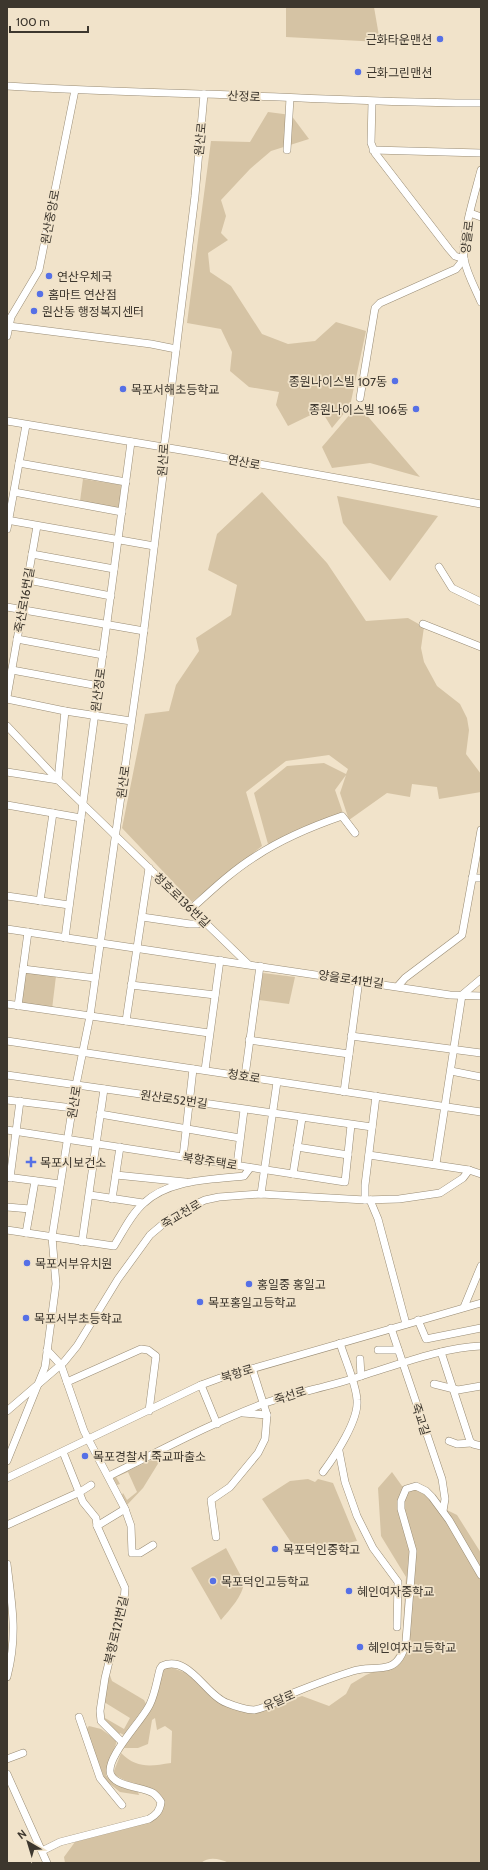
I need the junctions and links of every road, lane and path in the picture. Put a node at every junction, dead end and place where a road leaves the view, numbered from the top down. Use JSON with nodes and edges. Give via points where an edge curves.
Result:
{"nodes":[{"id":1,"x":7,"y":86,"type":"edge"},
{"id":2,"x":75,"y":90,"type":"junction"},
{"id":3,"x":204,"y":94,"type":"junction"},
{"id":4,"x":290,"y":98,"type":"junction"},
{"id":5,"x":372,"y":102,"type":"junction"},
{"id":6,"x":481,"y":103,"type":"edge"},
{"id":7,"x":372,"y":146,"type":"junction"},
{"id":8,"x":287,"y":150,"type":"dead end"},
{"id":9,"x":481,"y":153,"type":"edge"},
{"id":10,"x":481,"y":170,"type":"edge"},
{"id":11,"x":470,"y":213,"type":"junction"},
{"id":12,"x":481,"y":217,"type":"edge"},
{"id":13,"x":464,"y":259,"type":"junction"},
{"id":14,"x":481,"y":302,"type":"edge"},
{"id":15,"x":9,"y":326,"type":"junction"},
{"id":16,"x":7,"y":336,"type":"edge"},
{"id":17,"x":176,"y":349,"type":"junction"},
{"id":18,"x":360,"y":398,"type":"dead end"},
{"id":19,"x":7,"y":421,"type":"edge"},
{"id":20,"x":26,"y":425,"type":"junction"},
{"id":21,"x":131,"y":442,"type":"junction"},
{"id":22,"x":164,"y":448,"type":"junction"},
{"id":23,"x":19,"y":464,"type":"junction"},
{"id":24,"x":126,"y":482,"type":"junction"},
{"id":25,"x":14,"y":492,"type":"junction"},
{"id":26,"x":481,"y":504,"type":"edge"},
{"id":27,"x":122,"y":512,"type":"junction"},
{"id":28,"x":8,"y":521,"type":"edge"},
{"id":29,"x":37,"y":526,"type":"junction"},
{"id":30,"x":7,"y":529,"type":"edge"},
{"id":31,"x":118,"y":540,"type":"junction"},
{"id":32,"x":154,"y":546,"type":"junction"},
{"id":33,"x":32,"y":554,"type":"junction"},
{"id":34,"x":439,"y":567,"type":"dead end"},
{"id":35,"x":114,"y":569,"type":"junction"},
{"id":36,"x":28,"y":580,"type":"junction"},
{"id":37,"x":111,"y":596,"type":"junction"},
{"id":38,"x":481,"y":602,"type":"edge"},
{"id":39,"x":7,"y":607,"type":"edge"},
{"id":40,"x":22,"y":610,"type":"junction"},
{"id":41,"x":423,"y":624,"type":"dead end"},
{"id":42,"x":107,"y":625,"type":"junction"},
{"id":43,"x":144,"y":631,"type":"junction"},
{"id":44,"x":17,"y":638,"type":"junction"},
{"id":45,"x":481,"y":647,"type":"edge"},
{"id":46,"x":103,"y":655,"type":"junction"},
{"id":47,"x":12,"y":670,"type":"junction"},
{"id":48,"x":99,"y":686,"type":"junction"},
{"id":49,"x":7,"y":698,"type":"edge"},
{"id":50,"x":65,"y":711,"type":"junction"},
{"id":51,"x":95,"y":716,"type":"junction"},
{"id":52,"x":131,"y":721,"type":"junction"},
{"id":53,"x":7,"y":726,"type":"edge"},
{"id":54,"x":7,"y":772,"type":"edge"},
{"id":55,"x":58,"y":780,"type":"junction"},
{"id":56,"x":83,"y":804,"type":"junction"},
{"id":57,"x":7,"y":805,"type":"edge"},
{"id":58,"x":90,"y":810,"type":"junction"},
{"id":59,"x":53,"y":813,"type":"junction"},
{"id":60,"x":81,"y":818,"type":"junction"},
{"id":61,"x":481,"y":830,"type":"edge"},
{"id":62,"x":355,"y":833,"type":"dead end"},
{"id":63,"x":116,"y":834,"type":"junction"},
{"id":64,"x":149,"y":868,"type":"junction"},
{"id":65,"x":472,"y":878,"type":"junction"},
{"id":66,"x":481,"y":878,"type":"edge"},
{"id":67,"x":7,"y":896,"type":"edge"},
{"id":68,"x":40,"y":901,"type":"junction"},
{"id":69,"x":69,"y":906,"type":"junction"},
{"id":70,"x":191,"y":909,"type":"junction"},
{"id":71,"x":142,"y":917,"type":"junction"},
{"id":72,"x":202,"y":920,"type":"junction"},
{"id":73,"x":7,"y":929,"type":"edge"},
{"id":74,"x":28,"y":932,"type":"junction"},
{"id":75,"x":65,"y":938,"type":"junction"},
{"id":76,"x":100,"y":942,"type":"junction"},
{"id":77,"x":137,"y":948,"type":"junction"},
{"id":78,"x":220,"y":960,"type":"junction"},
{"id":79,"x":248,"y":964,"type":"junction"},
{"id":80,"x":260,"y":966,"type":"junction"},
{"id":81,"x":23,"y":969,"type":"junction"},
{"id":82,"x":95,"y":978,"type":"junction"},
{"id":83,"x":481,"y":979,"type":"edge"},
{"id":84,"x":359,"y":980,"type":"junction"},
{"id":85,"x":131,"y":985,"type":"junction"},
{"id":86,"x":398,"y":986,"type":"junction"},
{"id":87,"x":215,"y":995,"type":"junction"},
{"id":88,"x":462,"y":995,"type":"junction"},
{"id":89,"x":481,"y":996,"type":"edge"},
{"id":90,"x":7,"y":1004,"type":"edge"},
{"id":91,"x":18,"y":1006,"type":"junction"},
{"id":92,"x":90,"y":1016,"type":"junction"},
{"id":93,"x":126,"y":1021,"type":"junction"},
{"id":94,"x":210,"y":1033,"type":"junction"},
{"id":95,"x":351,"y":1036,"type":"junction"},
{"id":96,"x":249,"y":1040,"type":"junction"},
{"id":97,"x":7,"y":1041,"type":"edge"},
{"id":98,"x":454,"y":1050,"type":"junction"},
{"id":99,"x":481,"y":1053,"type":"edge"},
{"id":100,"x":82,"y":1054,"type":"junction"},
{"id":101,"x":349,"y":1054,"type":"junction"},
{"id":102,"x":193,"y":1070,"type":"junction"},
{"id":103,"x":205,"y":1070,"type":"junction"},
{"id":104,"x":451,"y":1072,"type":"junction"},
{"id":105,"x":7,"y":1075,"type":"edge"},
{"id":106,"x":245,"y":1076,"type":"junction"},
{"id":107,"x":481,"y":1077,"type":"edge"},
{"id":108,"x":277,"y":1082,"type":"junction"},
{"id":109,"x":76,"y":1085,"type":"junction"},
{"id":110,"x":104,"y":1089,"type":"junction"},
{"id":111,"x":344,"y":1092,"type":"junction"},
{"id":112,"x":376,"y":1096,"type":"junction"},
{"id":113,"x":7,"y":1100,"type":"edge"},
{"id":114,"x":20,"y":1101,"type":"junction"},
{"id":115,"x":190,"y":1102,"type":"junction"},
{"id":116,"x":445,"y":1107,"type":"junction"},
{"id":117,"x":73,"y":1108,"type":"junction"},
{"id":118,"x":244,"y":1110,"type":"junction"},
{"id":119,"x":481,"y":1112,"type":"edge"},
{"id":120,"x":100,"y":1114,"type":"junction"},
{"id":121,"x":272,"y":1114,"type":"junction"},
{"id":122,"x":302,"y":1118,"type":"junction"},
{"id":123,"x":351,"y":1125,"type":"junction"},
{"id":124,"x":372,"y":1127,"type":"junction"},
{"id":125,"x":186,"y":1129,"type":"junction"},
{"id":126,"x":7,"y":1130,"type":"edge"},
{"id":127,"x":16,"y":1131,"type":"junction"},
{"id":128,"x":240,"y":1138,"type":"junction"},
{"id":129,"x":68,"y":1139,"type":"junction"},
{"id":130,"x":96,"y":1144,"type":"junction"},
{"id":131,"x":120,"y":1147,"type":"junction"},
{"id":132,"x":298,"y":1147,"type":"junction"},
{"id":133,"x":369,"y":1154,"type":"junction"},
{"id":134,"x":348,"y":1155,"type":"junction"},
{"id":135,"x":183,"y":1157,"type":"junction"},
{"id":136,"x":436,"y":1164,"type":"junction"},
{"id":137,"x":237,"y":1165,"type":"junction"},
{"id":138,"x":250,"y":1168,"type":"junction"},
{"id":139,"x":264,"y":1170,"type":"junction"},
{"id":140,"x":469,"y":1170,"type":"junction"},
{"id":141,"x":116,"y":1174,"type":"junction"},
{"id":142,"x":293,"y":1174,"type":"junction"},
{"id":143,"x":481,"y":1174,"type":"edge"},
{"id":144,"x":8,"y":1178,"type":"edge"},
{"id":145,"x":35,"y":1181,"type":"junction"},
{"id":146,"x":191,"y":1183,"type":"junction"},
{"id":147,"x":60,"y":1184,"type":"junction"},
{"id":148,"x":261,"y":1194,"type":"junction"},
{"id":149,"x":90,"y":1195,"type":"junction"},
{"id":150,"x":112,"y":1198,"type":"junction"},
{"id":151,"x":367,"y":1200,"type":"junction"},
{"id":152,"x":143,"y":1203,"type":"junction"},
{"id":153,"x":7,"y":1206,"type":"edge"},
{"id":154,"x":30,"y":1209,"type":"junction"},
{"id":155,"x":7,"y":1230,"type":"edge"},
{"id":156,"x":26,"y":1232,"type":"junction"},
{"id":157,"x":52,"y":1237,"type":"junction"},
{"id":158,"x":82,"y":1242,"type":"junction"},
{"id":159,"x":481,"y":1266,"type":"edge"},
{"id":160,"x":481,"y":1303,"type":"edge"},
{"id":161,"x":464,"y":1307,"type":"junction"},
{"id":162,"x":418,"y":1320,"type":"junction"},
{"id":163,"x":406,"y":1324,"type":"junction"},
{"id":164,"x":391,"y":1328,"type":"junction"},
{"id":165,"x":481,"y":1328,"type":"edge"},
{"id":166,"x":340,"y":1343,"type":"junction"},
{"id":167,"x":481,"y":1346,"type":"edge"},
{"id":168,"x":47,"y":1350,"type":"junction"},
{"id":169,"x":378,"y":1350,"type":"dead end"},
{"id":170,"x":398,"y":1350,"type":"junction"},
{"id":171,"x":441,"y":1352,"type":"junction"},
{"id":172,"x":360,"y":1360,"type":"dead end"},
{"id":173,"x":403,"y":1364,"type":"junction"},
{"id":174,"x":61,"y":1365,"type":"junction"},
{"id":175,"x":252,"y":1368,"type":"junction"},
{"id":176,"x":361,"y":1376,"type":"junction"},
{"id":177,"x":352,"y":1379,"type":"junction"},
{"id":178,"x":68,"y":1382,"type":"junction"},
{"id":179,"x":38,"y":1383,"type":"junction"},
{"id":180,"x":434,"y":1384,"type":"dead end"},
{"id":181,"x":201,"y":1385,"type":"junction"},
{"id":182,"x":481,"y":1386,"type":"edge"},
{"id":183,"x":452,"y":1388,"type":"junction"},
{"id":184,"x":265,"y":1403,"type":"junction"},
{"id":185,"x":7,"y":1410,"type":"edge"},
{"id":186,"x":149,"y":1411,"type":"junction"},
{"id":187,"x":241,"y":1412,"type":"junction"},
{"id":188,"x":267,"y":1415,"type":"junction"},
{"id":189,"x":217,"y":1424,"type":"junction"},
{"id":190,"x":89,"y":1439,"type":"junction"},
{"id":191,"x":449,"y":1441,"type":"dead end"},
{"id":192,"x":471,"y":1443,"type":"junction"},
{"id":193,"x":481,"y":1446,"type":"edge"},
{"id":194,"x":339,"y":1451,"type":"junction"},
{"id":195,"x":63,"y":1452,"type":"junction"},
{"id":196,"x":7,"y":1460,"type":"edge"},
{"id":197,"x":323,"y":1472,"type":"dead end"},
{"id":198,"x":109,"y":1476,"type":"junction"},
{"id":199,"x":7,"y":1478,"type":"edge"},
{"id":200,"x":91,"y":1485,"type":"dead end"},
{"id":201,"x":80,"y":1492,"type":"junction"},
{"id":202,"x":125,"y":1509,"type":"junction"},
{"id":203,"x":442,"y":1511,"type":"junction"},
{"id":204,"x":7,"y":1525,"type":"edge"},
{"id":205,"x":97,"y":1526,"type":"junction"},
{"id":206,"x":216,"y":1537,"type":"dead end"},
{"id":207,"x":152,"y":1546,"type":"dead end"},
{"id":208,"x":7,"y":1564,"type":"edge"},
{"id":209,"x":481,"y":1575,"type":"edge"},
{"id":210,"x":8,"y":1585,"type":"edge"},
{"id":211,"x":397,"y":1627,"type":"dead end"},
{"id":212,"x":7,"y":1677,"type":"edge"},
{"id":213,"x":79,"y":1717,"type":"dead end"},
{"id":214,"x":122,"y":1742,"type":"junction"},
{"id":215,"x":23,"y":1753,"type":"dead end"},
{"id":216,"x":7,"y":1759,"type":"edge"},
{"id":217,"x":7,"y":1774,"type":"edge"},
{"id":218,"x":122,"y":1805,"type":"dead end"},
{"id":219,"x":42,"y":1851,"type":"junction"},
{"id":220,"x":47,"y":1863,"type":"edge"}],
"edges":[{"from":1,"to":2,"type":"street","name":"산정로"},
{"from":2,"to":3,"type":"street","name":"산정로"},
{"from":2,"to":15,"type":"street","name":"원산중앙로","via":[[39,270],[11,317]]},
{"from":3,"to":4,"type":"street","name":"산정로"},
{"from":3,"to":17,"type":"street","name":"원산로","via":[[195,196]]},
{"from":4,"to":5,"type":"street","name":"산정로"},
{"from":4,"to":8,"type":"street"},
{"from":5,"to":6,"type":"street","name":"산정로"},
{"from":5,"to":7,"type":"street"},
{"from":7,"to":9,"type":"street"},
{"from":7,"to":13,"type":"street","via":[[449,249],[455,256]]},
{"from":10,"to":11,"type":"street","name":"양을로"},
{"from":11,"to":12,"type":"street"},
{"from":11,"to":13,"type":"street","name":"양을로"},
{"from":13,"to":14,"type":"street","name":"양을로"},
{"from":13,"to":18,"type":"street","via":[[456,269],[380,303],[375,308]]},
{"from":15,"to":16,"type":"street","name":"원산중앙로"},
{"from":15,"to":17,"type":"street"},
{"from":17,"to":22,"type":"street","name":"원산로"},
{"from":19,"to":20,"type":"street","name":"연산로"},
{"from":20,"to":21,"type":"street","name":"연산로"},
{"from":20,"to":23,"type":"street"},
{"from":21,"to":22,"type":"street","name":"연산로"},
{"from":21,"to":24,"type":"street","name":"원산정로"},
{"from":22,"to":26,"type":"street","name":"연산로"},
{"from":22,"to":32,"type":"street","name":"원산로"},
{"from":23,"to":24,"type":"street"},
{"from":23,"to":25,"type":"street"},
{"from":24,"to":27,"type":"street","name":"원산정로"},
{"from":25,"to":27,"type":"street"},
{"from":25,"to":28,"type":"street"},
{"from":27,"to":31,"type":"street","name":"원산정로"},
{"from":28,"to":29,"type":"street"},
{"from":28,"to":30,"type":"street"},
{"from":29,"to":31,"type":"street"},
{"from":29,"to":33,"type":"street","name":"죽산로16번길"},
{"from":31,"to":32,"type":"street"},
{"from":31,"to":35,"type":"street","name":"원산정로"},
{"from":32,"to":43,"type":"street","name":"원산로"},
{"from":33,"to":35,"type":"street"},
{"from":33,"to":36,"type":"street","name":"죽산로16번길"},
{"from":34,"to":38,"type":"street","via":[[452,588]]},
{"from":35,"to":37,"type":"street","name":"원산정로"},
{"from":36,"to":37,"type":"street"},
{"from":36,"to":40,"type":"street","name":"죽산로16번길"},
{"from":37,"to":42,"type":"street","name":"원산정로"},
{"from":39,"to":40,"type":"street"},
{"from":40,"to":42,"type":"street"},
{"from":40,"to":44,"type":"street","name":"죽산로16번길"},
{"from":41,"to":45,"type":"street"},
{"from":42,"to":43,"type":"street"},
{"from":42,"to":46,"type":"street","name":"원산정로"},
{"from":43,"to":52,"type":"street","name":"원산로"},
{"from":44,"to":46,"type":"street"},
{"from":44,"to":47,"type":"street","name":"죽산로16번길"},
{"from":46,"to":48,"type":"street","name":"원산정로"},
{"from":47,"to":48,"type":"street"},
{"from":47,"to":49,"type":"street","name":"죽산로16번길"},
{"from":48,"to":51,"type":"street","name":"원산정로"},
{"from":49,"to":50,"type":"street"},
{"from":50,"to":51,"type":"street"},
{"from":50,"to":55,"type":"street"},
{"from":51,"to":52,"type":"street"},
{"from":51,"to":56,"type":"street","name":"원산정로"},
{"from":52,"to":63,"type":"street","name":"원산로"},
{"from":53,"to":55,"type":"street","name":"청호로136번길"},
{"from":54,"to":55,"type":"street"},
{"from":55,"to":56,"type":"street","name":"청호로136번길"},
{"from":56,"to":58,"type":"street","name":"청호로136번길"},
{"from":56,"to":60,"type":"street","name":"원산정로"},
{"from":57,"to":59,"type":"street"},
{"from":58,"to":60,"type":"street"},
{"from":58,"to":63,"type":"street","name":"청호로136번길"},
{"from":59,"to":60,"type":"street"},
{"from":59,"to":68,"type":"street"},
{"from":60,"to":69,"type":"street","name":"원산정로"},
{"from":61,"to":65,"type":"street"},
{"from":62,"to":70,"type":"street","via":[[342,816],[290,838],[250,861]]},
{"from":63,"to":64,"type":"street","name":"청호로136번길"},
{"from":63,"to":76,"type":"street","name":"원산로"},
{"from":64,"to":70,"type":"street","name":"청호로136번길"},
{"from":64,"to":71,"type":"street"},
{"from":65,"to":66,"type":"street"},
{"from":65,"to":86,"type":"street","via":[[462,935]]},
{"from":67,"to":68,"type":"street"},
{"from":68,"to":69,"type":"street"},
{"from":69,"to":75,"type":"street","name":"원산정로"},
{"from":70,"to":72,"type":"street","name":"청호로136번길"},
{"from":71,"to":72,"type":"street","via":[[190,924],[198,924]]},
{"from":71,"to":77,"type":"street"},
{"from":72,"to":79,"type":"street","name":"청호로136번길"},
{"from":73,"to":74,"type":"street","name":"양을로41번길"},
{"from":74,"to":75,"type":"street","name":"양을로41번길"},
{"from":74,"to":81,"type":"street"},
{"from":75,"to":76,"type":"street","name":"양을로41번길"},
{"from":76,"to":77,"type":"street","name":"양을로41번길"},
{"from":76,"to":82,"type":"street","name":"원산로"},
{"from":77,"to":78,"type":"street","name":"양을로41번길"},
{"from":77,"to":85,"type":"street"},
{"from":78,"to":79,"type":"street","name":"양을로41번길"},
{"from":78,"to":87,"type":"street"},
{"from":79,"to":80,"type":"street","name":"양을로41번길"},
{"from":80,"to":84,"type":"street","name":"양을로41번길"},
{"from":80,"to":96,"type":"street"},
{"from":81,"to":82,"type":"street"},
{"from":81,"to":91,"type":"street"},
{"from":82,"to":92,"type":"street","name":"원산로"},
{"from":83,"to":88,"type":"street"},
{"from":84,"to":86,"type":"street","name":"양을로41번길"},
{"from":84,"to":95,"type":"street"},
{"from":85,"to":87,"type":"street"},
{"from":85,"to":93,"type":"street"},
{"from":86,"to":88,"type":"street","name":"양을로41번길"},
{"from":87,"to":94,"type":"street"},
{"from":88,"to":89,"type":"street","name":"양을로41번길"},
{"from":88,"to":98,"type":"street"},
{"from":90,"to":91,"type":"street"},
{"from":91,"to":92,"type":"street"},
{"from":92,"to":93,"type":"street"},
{"from":92,"to":100,"type":"street","name":"원산로"},
{"from":93,"to":94,"type":"street"},
{"from":94,"to":103,"type":"street"},
{"from":95,"to":98,"type":"street"},
{"from":95,"to":101,"type":"street"},
{"from":96,"to":101,"type":"street"},
{"from":96,"to":106,"type":"street"},
{"from":97,"to":100,"type":"street","name":"청호로"},
{"from":98,"to":99,"type":"street"},
{"from":98,"to":104,"type":"street"},
{"from":100,"to":102,"type":"street","name":"청호로"},
{"from":100,"to":109,"type":"street","name":"원산로"},
{"from":101,"to":111,"type":"street"},
{"from":102,"to":103,"type":"street","name":"청호로"},
{"from":102,"to":115,"type":"street"},
{"from":103,"to":106,"type":"street","name":"청호로"},
{"from":104,"to":107,"type":"street"},
{"from":104,"to":116,"type":"street"},
{"from":105,"to":109,"type":"street","name":"원산로52번길"},
{"from":106,"to":108,"type":"street","name":"청호로"},
{"from":108,"to":111,"type":"street","name":"청호로"},
{"from":108,"to":121,"type":"street"},
{"from":109,"to":110,"type":"street","name":"원산로52번길"},
{"from":109,"to":117,"type":"street","name":"원산로"},
{"from":110,"to":115,"type":"street","name":"원산로52번길"},
{"from":110,"to":120,"type":"street"},
{"from":111,"to":112,"type":"street","name":"청호로"},
{"from":112,"to":116,"type":"street","name":"청호로"},
{"from":112,"to":124,"type":"street"},
{"from":113,"to":114,"type":"street"},
{"from":114,"to":117,"type":"street"},
{"from":114,"to":127,"type":"street"},
{"from":115,"to":118,"type":"street","name":"원산로52번길"},
{"from":115,"to":125,"type":"street"},
{"from":116,"to":119,"type":"street","name":"청호로"},
{"from":116,"to":136,"type":"street"},
{"from":117,"to":129,"type":"street","name":"원산로"},
{"from":118,"to":121,"type":"street","name":"원산로52번길"},
{"from":118,"to":128,"type":"street"},
{"from":120,"to":125,"type":"street"},
{"from":120,"to":130,"type":"street"},
{"from":121,"to":122,"type":"street","name":"원산로52번길"},
{"from":121,"to":139,"type":"street"},
{"from":122,"to":123,"type":"street","name":"원산로52번길"},
{"from":122,"to":132,"type":"street"},
{"from":123,"to":124,"type":"street","name":"원산로52번길"},
{"from":123,"to":134,"type":"street"},
{"from":124,"to":133,"type":"street"},
{"from":125,"to":128,"type":"street"},
{"from":125,"to":135,"type":"street"},
{"from":126,"to":127,"type":"street","name":"북항주택로"},
{"from":127,"to":129,"type":"street","name":"북항주택로"},
{"from":127,"to":144,"type":"street"},
{"from":128,"to":137,"type":"street"},
{"from":129,"to":130,"type":"street","name":"북항주택로"},
{"from":129,"to":147,"type":"street","name":"원산로"},
{"from":130,"to":131,"type":"street","name":"북항주택로"},
{"from":130,"to":149,"type":"street"},
{"from":131,"to":135,"type":"street","name":"북항주택로"},
{"from":131,"to":141,"type":"street"},
{"from":132,"to":134,"type":"street"},
{"from":132,"to":142,"type":"street"},
{"from":133,"to":136,"type":"street"},
{"from":133,"to":151,"type":"street"},
{"from":134,"to":142,"type":"street","name":"북항주택로","via":[[345,1182]]},
{"from":135,"to":137,"type":"street","name":"북항주택로"},
{"from":136,"to":140,"type":"street"},
{"from":137,"to":138,"type":"street","name":"북항주택로"},
{"from":138,"to":139,"type":"street","name":"북항주택로"},
{"from":138,"to":146,"type":"street","via":[[244,1176]]},
{"from":139,"to":142,"type":"street","name":"북항주택로"},
{"from":139,"to":148,"type":"street"},
{"from":140,"to":143,"type":"street"},
{"from":140,"to":151,"type":"street","name":"죽교천로","via":[[463,1178],[440,1193],[399,1199]]},
{"from":141,"to":146,"type":"street"},
{"from":141,"to":150,"type":"street"},
{"from":144,"to":145,"type":"street"},
{"from":145,"to":147,"type":"street"},
{"from":145,"to":154,"type":"street"},
{"from":146,"to":152,"type":"street","via":[[157,1192]]},
{"from":147,"to":157,"type":"street","name":"원산로"},
{"from":148,"to":151,"type":"street","name":"죽교천로"},
{"from":148,"to":174,"type":"street","name":"죽교천로","via":[[230,1195],[205,1200],[160,1226],[136,1252],[77,1346]]},
{"from":149,"to":150,"type":"street"},
{"from":149,"to":158,"type":"street"},
{"from":150,"to":152,"type":"street"},
{"from":151,"to":163,"type":"street","via":[[378,1219]]},
{"from":152,"to":158,"type":"street","via":[[114,1246]]},
{"from":153,"to":154,"type":"street"},
{"from":154,"to":156,"type":"street"},
{"from":155,"to":156,"type":"street"},
{"from":156,"to":157,"type":"street"},
{"from":157,"to":158,"type":"street"},
{"from":157,"to":168,"type":"street","name":"원산로","via":[[56,1284]]},
{"from":159,"to":161,"type":"street"},
{"from":160,"to":161,"type":"street","name":"북항로"},
{"from":161,"to":162,"type":"street","name":"북항로"},
{"from":162,"to":163,"type":"street","name":"북항로"},
{"from":162,"to":165,"type":"street","via":[[426,1339]]},
{"from":163,"to":164,"type":"street","name":"북항로"},
{"from":164,"to":166,"type":"street","name":"북항로"},
{"from":164,"to":170,"type":"street","name":"죽교길"},
{"from":166,"to":175,"type":"street","name":"북항로"},
{"from":166,"to":177,"type":"street"},
{"from":167,"to":171,"type":"street","name":"죽선로"},
{"from":168,"to":174,"type":"street"},
{"from":168,"to":179,"type":"street","name":"원산로","via":[[45,1368]]},
{"from":169,"to":170,"type":"street"},
{"from":170,"to":173,"type":"street","name":"죽교길"},
{"from":171,"to":173,"type":"street","name":"죽선로"},
{"from":171,"to":183,"type":"street"},
{"from":172,"to":176,"type":"street"},
{"from":173,"to":176,"type":"street","name":"죽선로"},
{"from":173,"to":203,"type":"street","name":"죽교길","via":[[442,1479],[445,1499]]},
{"from":174,"to":178,"type":"street"},
{"from":174,"to":179,"type":"street","name":"죽교천로"},
{"from":175,"to":181,"type":"street","name":"북항로"},
{"from":175,"to":184,"type":"street"},
{"from":176,"to":177,"type":"street","name":"죽선로"},
{"from":177,"to":184,"type":"street","name":"죽선로"},
{"from":177,"to":194,"type":"street","via":[[358,1402],[355,1416]]},
{"from":178,"to":186,"type":"street","via":[[141,1349],[148,1350],[156,1356]]},
{"from":178,"to":190,"type":"street"},
{"from":179,"to":185,"type":"street","name":"죽교천로"},
{"from":179,"to":196,"type":"street","name":"원산로"},
{"from":180,"to":183,"type":"street"},
{"from":181,"to":186,"type":"street","name":"북항로"},
{"from":181,"to":189,"type":"street"},
{"from":182,"to":183,"type":"street","via":[[458,1390]]},
{"from":183,"to":192,"type":"street"},
{"from":184,"to":187,"type":"street","name":"죽선로"},
{"from":184,"to":188,"type":"street"},
{"from":186,"to":190,"type":"street","name":"북항로"},
{"from":187,"to":188,"type":"street"},
{"from":187,"to":189,"type":"street","name":"죽선로"},
{"from":188,"to":206,"type":"street","via":[[265,1439],[258,1453],[230,1487],[211,1500]]},
{"from":189,"to":198,"type":"street","name":"죽선로"},
{"from":190,"to":195,"type":"street","name":"북항로"},
{"from":190,"to":198,"type":"street"},
{"from":191,"to":192,"type":"street","via":[[457,1444]]},
{"from":192,"to":193,"type":"street"},
{"from":194,"to":197,"type":"street"},
{"from":194,"to":211,"type":"street","via":[[345,1482],[357,1516],[373,1548],[398,1582]]},
{"from":195,"to":199,"type":"street","name":"북항로"},
{"from":195,"to":201,"type":"street","name":"북항로121번길"},
{"from":198,"to":202,"type":"street"},
{"from":200,"to":201,"type":"street"},
{"from":201,"to":204,"type":"street"},
{"from":201,"to":205,"type":"street","name":"북항로121번길","via":[[83,1502],[96,1518]]},
{"from":202,"to":205,"type":"street"},
{"from":202,"to":207,"type":"street","via":[[131,1526],[132,1553],[140,1553]]},
{"from":203,"to":209,"type":"street","name":"유달로"},
{"from":203,"to":214,"type":"street","name":"유달로","via":[[426,1491],[416,1486],[409,1487],[403,1493],[401,1509],[413,1551],[406,1641],[403,1654],[390,1666],[355,1670],[253,1710],[219,1699],[197,1676],[180,1666],[166,1664],[160,1669],[151,1704]]},
{"from":205,"to":214,"type":"street","name":"북항로121번길","via":[[125,1588],[100,1711],[101,1721]]},
{"from":208,"to":210,"type":"street"},
{"from":210,"to":212,"type":"street","via":[[14,1636]]},
{"from":213,"to":218,"type":"street","via":[[100,1778]]},
{"from":214,"to":219,"type":"street","name":"유달로","via":[[110,1774],[129,1786],[154,1793],[161,1802],[155,1815],[139,1822],[60,1842]]},
{"from":215,"to":216,"type":"street"},
{"from":217,"to":219,"type":"street"},
{"from":219,"to":220,"type":"street"}]}
